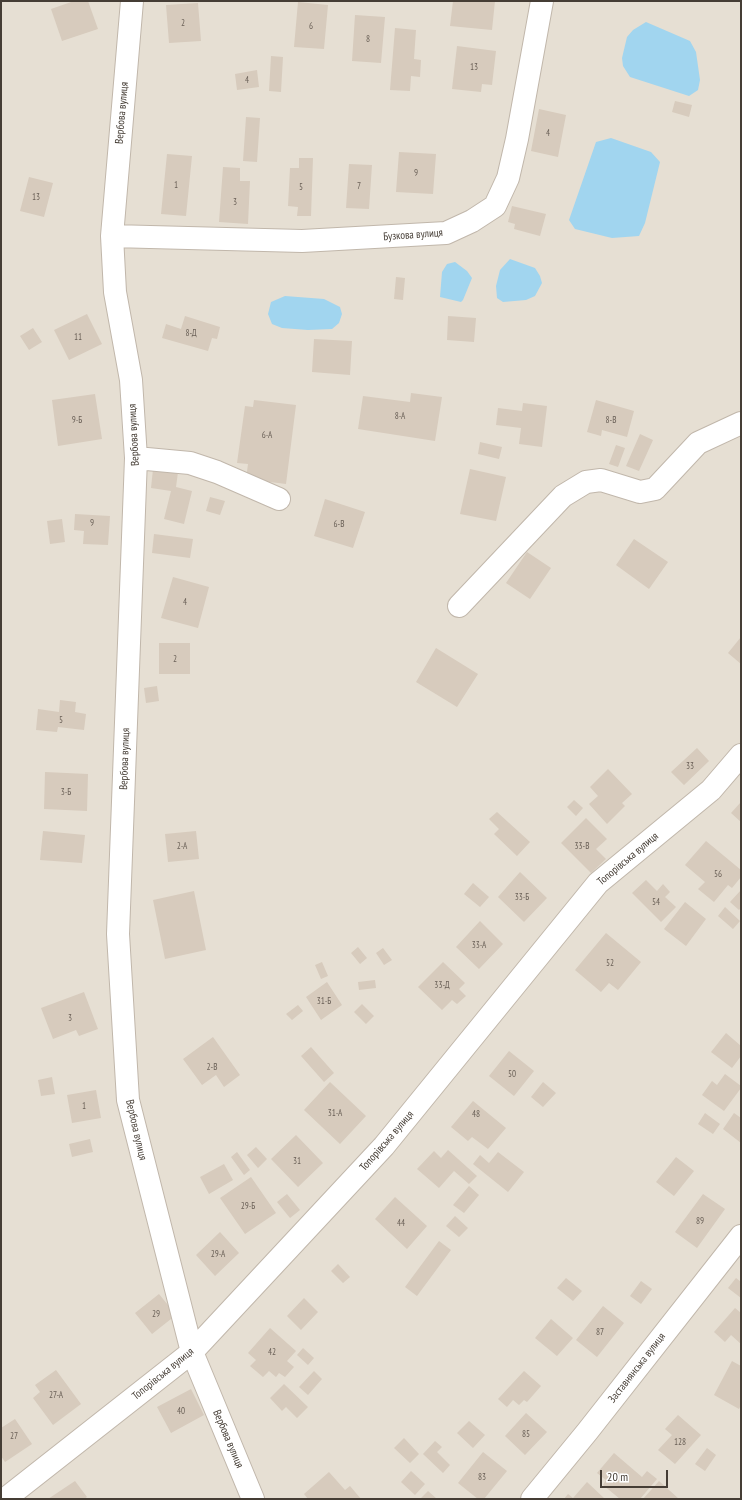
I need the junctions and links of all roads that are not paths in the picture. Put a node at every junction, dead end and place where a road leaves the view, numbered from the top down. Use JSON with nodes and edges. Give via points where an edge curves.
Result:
{"nodes":[{"id":1,"x":132,"y":1,"type":"edge"},
{"id":2,"x":542,"y":1,"type":"edge"},
{"id":3,"x":112,"y":236,"type":"junction"},
{"id":4,"x":741,"y":423,"type":"edge"},
{"id":5,"x":136,"y":458,"type":"junction"},
{"id":6,"x":279,"y":499,"type":"dead end"},
{"id":7,"x":459,"y":606,"type":"dead end"},
{"id":8,"x":741,"y":755,"type":"edge"},
{"id":9,"x":741,"y":1236,"type":"edge"},
{"id":10,"x":192,"y":1352,"type":"junction"},
{"id":11,"x":5,"y":1499,"type":"edge"},
{"id":12,"x":253,"y":1499,"type":"edge"},
{"id":13,"x":532,"y":1499,"type":"edge"}],
"edges":[{"from":1,"to":3,"type":"street","name":"Вербова вулиця"},
{"from":2,"to":3,"type":"street","name":"Бузкова вулиця","via":[[508,178],[495,206],[472,222],[446,234],[302,241]]},
{"from":3,"to":5,"type":"street","name":"Вербова вулиця","via":[[115,292],[131,380]]},
{"from":4,"to":7,"type":"street","via":[[698,443],[656,488],[640,492],[601,480],[586,482],[563,496]]},
{"from":5,"to":6,"type":"street","via":[[190,463]]},
{"from":5,"to":10,"type":"street","name":"Вербова вулиця","via":[[118,934],[128,1100]]},
{"from":8,"to":10,"type":"street","name":"Топорівська вулиця","via":[[711,790],[598,883],[384,1146]]},
{"from":9,"to":13,"type":"street","name":"Заставнянська вулиця"},
{"from":10,"to":11,"type":"street","name":"Топорівська вулиця"},
{"from":10,"to":12,"type":"street","name":"Вербова вулиця"}]}
